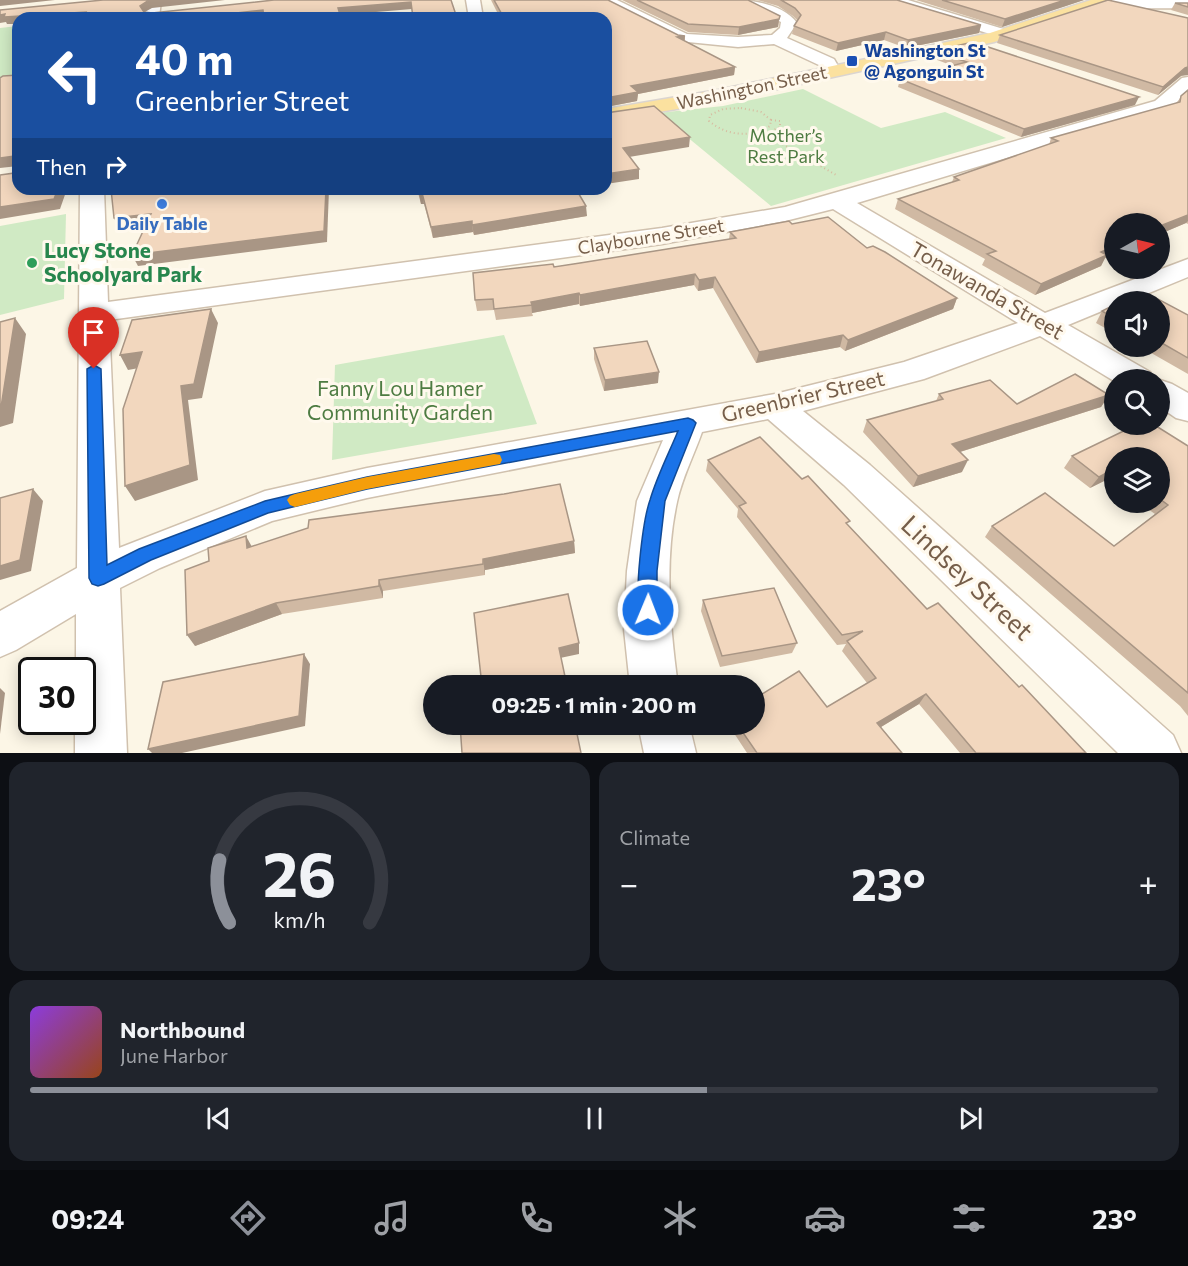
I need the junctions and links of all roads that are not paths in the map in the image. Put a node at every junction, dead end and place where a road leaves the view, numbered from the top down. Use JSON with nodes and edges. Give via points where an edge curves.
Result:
{"nodes":[{"id":1,"x":606,"y":0,"type":"edge"},
{"id":2,"x":743,"y":0,"type":"edge"},
{"id":3,"x":894,"y":0,"type":"edge"},
{"id":4,"x":1104,"y":0,"type":"edge"},
{"id":5,"x":1188,"y":4,"type":"edge"},
{"id":6,"x":1178,"y":19,"type":"edge"},
{"id":7,"x":1005,"y":34,"type":"junction"},
{"id":8,"x":776,"y":39,"type":"junction"},
{"id":9,"x":756,"y":42,"type":"junction"},
{"id":10,"x":970,"y":42,"type":"junction"},
{"id":11,"x":997,"y":51,"type":"edge"},
{"id":12,"x":832,"y":71,"type":"junction"},
{"id":13,"x":1188,"y":82,"type":"edge"},
{"id":14,"x":1129,"y":94,"type":"edge"},
{"id":15,"x":1171,"y":108,"type":"junction"},
{"id":16,"x":612,"y":114,"type":"edge"},
{"id":17,"x":92,"y":195,"type":"edge"},
{"id":18,"x":837,"y":201,"type":"junction"},
{"id":19,"x":1188,"y":267,"type":"edge"},
{"id":20,"x":93,"y":313,"type":"junction"},
{"id":21,"x":1044,"y":324,"type":"junction"},
{"id":22,"x":1120,"y":369,"type":"edge"},
{"id":23,"x":1170,"y":398,"type":"edge"},
{"id":24,"x":775,"y":406,"type":"junction"},
{"id":25,"x":1188,"y":409,"type":"edge"},
{"id":26,"x":688,"y":423,"type":"junction"},
{"id":27,"x":98,"y":578,"type":"junction"},
{"id":28,"x":0,"y":635,"type":"edge"},
{"id":29,"x":653,"y":675,"type":"edge"},
{"id":30,"x":666,"y":735,"type":"edge"},
{"id":31,"x":101,"y":753,"type":"edge"},
{"id":32,"x":670,"y":753,"type":"edge"},
{"id":33,"x":1155,"y":753,"type":"edge"}],
"edges":[{"from":1,"to":9,"type":"street","via":[[684,38]]},
{"from":2,"to":8,"type":"street","via":[[790,23]]},
{"from":3,"to":7,"type":"street"},
{"from":4,"to":5,"type":"street"},
{"from":4,"to":6,"type":"main road"},
{"from":4,"to":7,"type":"main road","name":"Washington Street"},
{"from":7,"to":10,"type":"main road","name":"Washington Street"},
{"from":8,"to":9,"type":"street"},
{"from":8,"to":12,"type":"street","via":[[828,63]]},
{"from":9,"to":12,"type":"street","via":[[809,67]]},
{"from":10,"to":11,"type":"street"},
{"from":10,"to":12,"type":"main road","name":"Washington Street"},
{"from":12,"to":16,"type":"main road","name":"Washington Street"},
{"from":13,"to":15,"type":"street","name":"Claybourne Street"},
{"from":14,"to":15,"type":"street"},
{"from":15,"to":18,"type":"street","name":"Claybourne Street"},
{"from":17,"to":20,"type":"street"},
{"from":18,"to":20,"type":"street","name":"Claybourne Street","via":[[662,236]]},
{"from":18,"to":21,"type":"street","name":"Tonawanda Street"},
{"from":19,"to":21,"type":"street","name":"Greenbrier Street"},
{"from":20,"to":27,"type":"street"},
{"from":21,"to":22,"type":"street","name":"Tonawanda Street"},
{"from":21,"to":24,"type":"street","name":"Greenbrier Street","via":[[912,371]]},
{"from":23,"to":25,"type":"street"},
{"from":24,"to":26,"type":"street","name":"Greenbrier Street"},
{"from":24,"to":33,"type":"street","name":"Lindsey Street","via":[[857,475]]},
{"from":26,"to":27,"type":"street","name":"Greenbrier Street","via":[[367,483],[265,507]]},
{"from":26,"to":29,"type":"street","via":[[657,501],[648,571],[647,629]]},
{"from":27,"to":28,"type":"street","name":"Greenbrier Street"},
{"from":27,"to":31,"type":"street"},
{"from":30,"to":32,"type":"street"}]}
